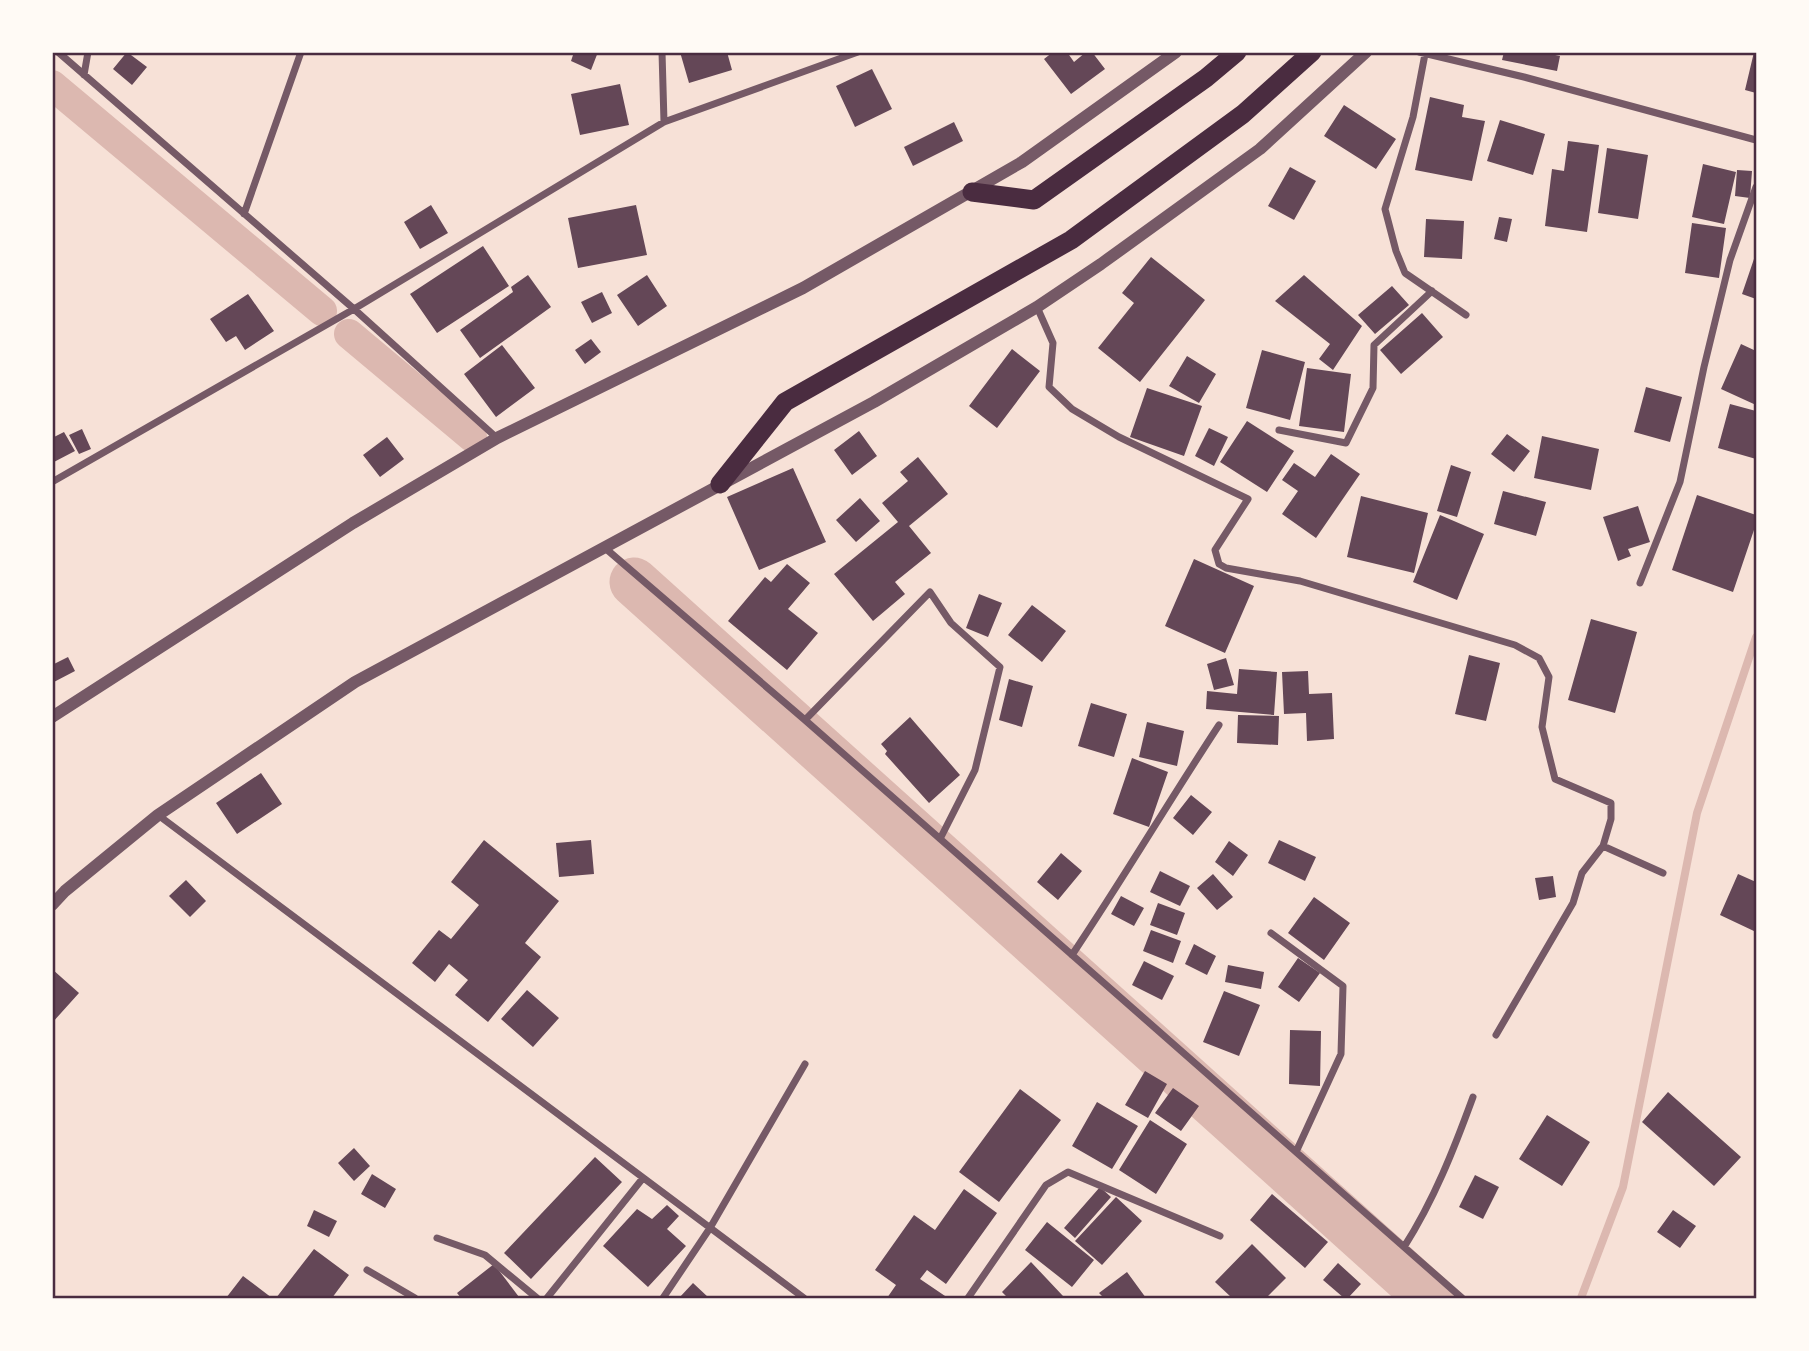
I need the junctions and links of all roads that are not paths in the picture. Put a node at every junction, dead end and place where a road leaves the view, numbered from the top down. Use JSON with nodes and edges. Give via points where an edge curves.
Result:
{"nodes":[{"id":1,"x":58,"y":52,"type":"edge"},
{"id":2,"x":88,"y":52,"type":"edge"},
{"id":3,"x":301,"y":52,"type":"edge"},
{"id":4,"x":662,"y":52,"type":"edge"},
{"id":5,"x":858,"y":52,"type":"edge"},
{"id":6,"x":1176,"y":52,"type":"edge"},
{"id":7,"x":1237,"y":52,"type":"edge"},
{"id":8,"x":1312,"y":52,"type":"edge"},
{"id":9,"x":1366,"y":52,"type":"edge"},
{"id":10,"x":1422,"y":53,"type":"edge"},
{"id":11,"x":83,"y":75,"type":"junction"},
{"id":12,"x":664,"y":122,"type":"junction"},
{"id":13,"x":1756,"y":140,"type":"edge"},
{"id":14,"x":1756,"y":187,"type":"edge"},
{"id":15,"x":972,"y":192,"type":"junction"},
{"id":16,"x":244,"y":214,"type":"junction"},
{"id":17,"x":1432,"y":291,"type":"junction"},
{"id":18,"x":1037,"y":307,"type":"junction"},
{"id":19,"x":354,"y":309,"type":"junction"},
{"id":20,"x":1466,"y":314,"type":"dead end"},
{"id":21,"x":1279,"y":430,"type":"dead end"},
{"id":22,"x":497,"y":438,"type":"junction"},
{"id":23,"x":52,"y":482,"type":"edge"},
{"id":24,"x":720,"y":484,"type":"junction"},
{"id":25,"x":605,"y":548,"type":"junction"},
{"id":26,"x":1640,"y":583,"type":"dead end"},
{"id":27,"x":53,"y":715,"type":"edge"},
{"id":28,"x":805,"y":720,"type":"junction"},
{"id":29,"x":1219,"y":725,"type":"dead end"},
{"id":30,"x":158,"y":815,"type":"junction"},
{"id":31,"x":940,"y":839,"type":"junction"},
{"id":32,"x":1603,"y":846,"type":"junction"},
{"id":33,"x":1663,"y":873,"type":"dead end"},
{"id":34,"x":52,"y":905,"type":"edge"},
{"id":35,"x":1271,"y":933,"type":"dead end"},
{"id":36,"x":1072,"y":955,"type":"junction"},
{"id":37,"x":1496,"y":1035,"type":"dead end"},
{"id":38,"x":805,"y":1064,"type":"dead end"},
{"id":39,"x":1473,"y":1097,"type":"dead end"},
{"id":40,"x":1296,"y":1152,"type":"junction"},
{"id":41,"x":643,"y":1178,"type":"junction"},
{"id":42,"x":710,"y":1228,"type":"junction"},
{"id":43,"x":1220,"y":1236,"type":"dead end"},
{"id":44,"x":437,"y":1238,"type":"dead end"},
{"id":45,"x":1405,"y":1247,"type":"junction"},
{"id":46,"x":366,"y":1270,"type":"dead end"},
{"id":47,"x":415,"y":1298,"type":"edge"},
{"id":48,"x":537,"y":1298,"type":"edge"},
{"id":49,"x":547,"y":1298,"type":"edge"},
{"id":50,"x":663,"y":1298,"type":"edge"},
{"id":51,"x":804,"y":1298,"type":"edge"},
{"id":52,"x":968,"y":1298,"type":"edge"},
{"id":53,"x":1462,"y":1298,"type":"edge"}],
"edges":[{"from":1,"to":11,"type":"street"},
{"from":2,"to":11,"type":"street"},
{"from":3,"to":16,"type":"street"},
{"from":4,"to":12,"type":"street"},
{"from":5,"to":12,"type":"street"},
{"from":6,"to":15,"type":"street","via":[[1022,162]]},
{"from":7,"to":15,"type":"highway","via":[[1034,200]]},
{"from":8,"to":24,"type":"highway","via":[[1243,114],[1071,240],[785,402]]},
{"from":9,"to":18,"type":"street","via":[[1260,149]]},
{"from":10,"to":13,"type":"street"},
{"from":10,"to":17,"type":"street","via":[[1413,117],[1385,209],[1405,272]]},
{"from":11,"to":16,"type":"street"},
{"from":12,"to":19,"type":"street"},
{"from":14,"to":26,"type":"street","via":[[1730,260],[1680,482]]},
{"from":15,"to":22,"type":"street","via":[[803,288]]},
{"from":16,"to":19,"type":"street"},
{"from":17,"to":20,"type":"street"},
{"from":17,"to":21,"type":"street","via":[[1374,345],[1373,388],[1346,443]]},
{"from":18,"to":24,"type":"street"},
{"from":18,"to":32,"type":"street","via":[[1053,343],[1049,387],[1072,410],[1248,499],[1215,550],[1219,564],[1300,582],[1515,645],[1539,657],[1549,677],[1542,727],[1555,779],[1611,803]]},
{"from":19,"to":22,"type":"street"},
{"from":19,"to":23,"type":"street"},
{"from":22,"to":27,"type":"street","via":[[353,523]]},
{"from":24,"to":25,"type":"street"},
{"from":25,"to":28,"type":"street"},
{"from":25,"to":30,"type":"street","via":[[355,682]]},
{"from":28,"to":31,"type":"street"},
{"from":28,"to":31,"type":"street","via":[[930,592],[951,623],[1000,667],[975,770]]},
{"from":29,"to":36,"type":"street"},
{"from":30,"to":34,"type":"street"},
{"from":30,"to":41,"type":"street"},
{"from":31,"to":36,"type":"street"},
{"from":32,"to":33,"type":"street"},
{"from":32,"to":37,"type":"street","via":[[1582,873],[1573,903]]},
{"from":35,"to":40,"type":"street","via":[[1343,986],[1341,1054]]},
{"from":36,"to":40,"type":"street"},
{"from":38,"to":42,"type":"street"},
{"from":39,"to":45,"type":"street","via":[[1423,1217]]},
{"from":40,"to":45,"type":"street"},
{"from":41,"to":42,"type":"street"},
{"from":41,"to":49,"type":"street"},
{"from":42,"to":50,"type":"street"},
{"from":42,"to":51,"type":"street"},
{"from":43,"to":52,"type":"street","via":[[1068,1172],[1046,1185]]},
{"from":44,"to":48,"type":"street","via":[[485,1255]]},
{"from":45,"to":53,"type":"street"},
{"from":46,"to":47,"type":"street"}]}
